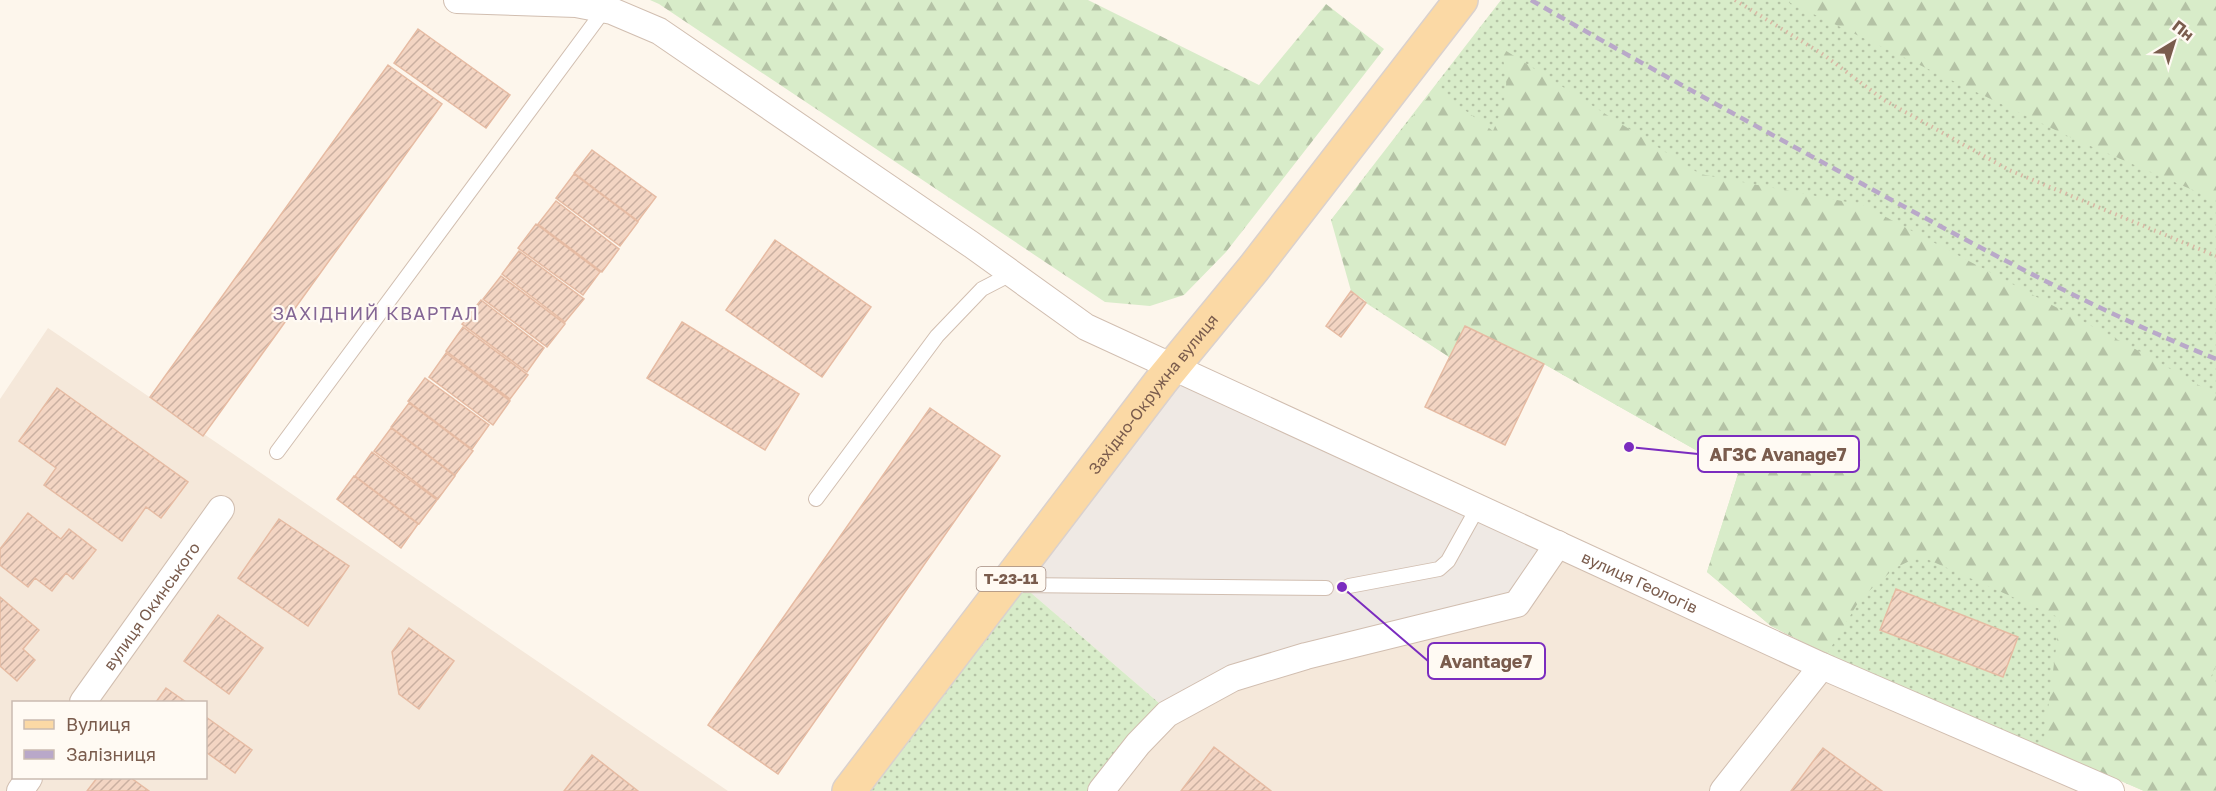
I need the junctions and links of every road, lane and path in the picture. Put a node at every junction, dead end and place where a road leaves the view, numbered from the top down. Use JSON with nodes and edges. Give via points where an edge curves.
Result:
{"nodes":[{"id":1,"x":457,"y":0,"type":"edge"},
{"id":2,"x":1461,"y":0,"type":"edge"},
{"id":3,"x":1735,"y":0,"type":"edge"},
{"id":4,"x":604,"y":10,"type":"junction"},
{"id":5,"x":2216,"y":256,"type":"edge"},
{"id":6,"x":1011,"y":274,"type":"junction"},
{"id":7,"x":1173,"y":366,"type":"junction"},
{"id":8,"x":277,"y":452,"type":"dead end"},
{"id":9,"x":816,"y":499,"type":"dead end"},
{"id":10,"x":1478,"y":507,"type":"junction"},
{"id":11,"x":221,"y":509,"type":"dead end"},
{"id":12,"x":1558,"y":544,"type":"junction"},
{"id":13,"x":1006,"y":585,"type":"junction"},
{"id":14,"x":1349,"y":586,"type":"dead end"},
{"id":15,"x":1326,"y":588,"type":"dead end"},
{"id":16,"x":1822,"y":666,"type":"junction"},
{"id":17,"x":84,"y":701,"type":"edge"},
{"id":18,"x":849,"y":791,"type":"edge"},
{"id":19,"x":1101,"y":791,"type":"edge"},
{"id":20,"x":1723,"y":791,"type":"edge"},
{"id":21,"x":2111,"y":791,"type":"edge"}],
"edges":[{"from":1,"to":4,"type":"street","name":"вулиця Геологів","via":[[576,4]]},
{"from":2,"to":7,"type":"main road","name":"Західно-Окружна вулиця","number":"Т-23-11","via":[[1254,268]]},
{"from":3,"to":5,"type":"path","via":[[1824,55],[1884,100],[2009,170]]},
{"from":4,"to":6,"type":"street","name":"вулиця Геологів","via":[[659,31]]},
{"from":4,"to":8,"type":"lane"},
{"from":6,"to":7,"type":"street","name":"вулиця Геологів","via":[[1086,327]]},
{"from":6,"to":9,"type":"lane","via":[[982,289],[937,336]]},
{"from":7,"to":10,"type":"street","name":"вулиця Геологів"},
{"from":7,"to":13,"type":"main road","name":"Західно-Окружна вулиця","number":"Т-23-11"},
{"from":10,"to":12,"type":"street","name":"вулиця Геологів"},
{"from":10,"to":14,"type":"lane","via":[[1448,561],[1439,569]]},
{"from":11,"to":17,"type":"street","name":"вулиця Окинського"},
{"from":12,"to":16,"type":"street","name":"вулиця Геологів"},
{"from":12,"to":19,"type":"street","via":[[1517,603],[1233,678],[1167,714]]},
{"from":13,"to":15,"type":"lane"},
{"from":13,"to":18,"type":"main road","name":"Західно-Окружна вулиця","number":"Т-23-11"},
{"from":16,"to":20,"type":"street"},
{"from":16,"to":21,"type":"street","name":"вулиця Геологів"}]}
